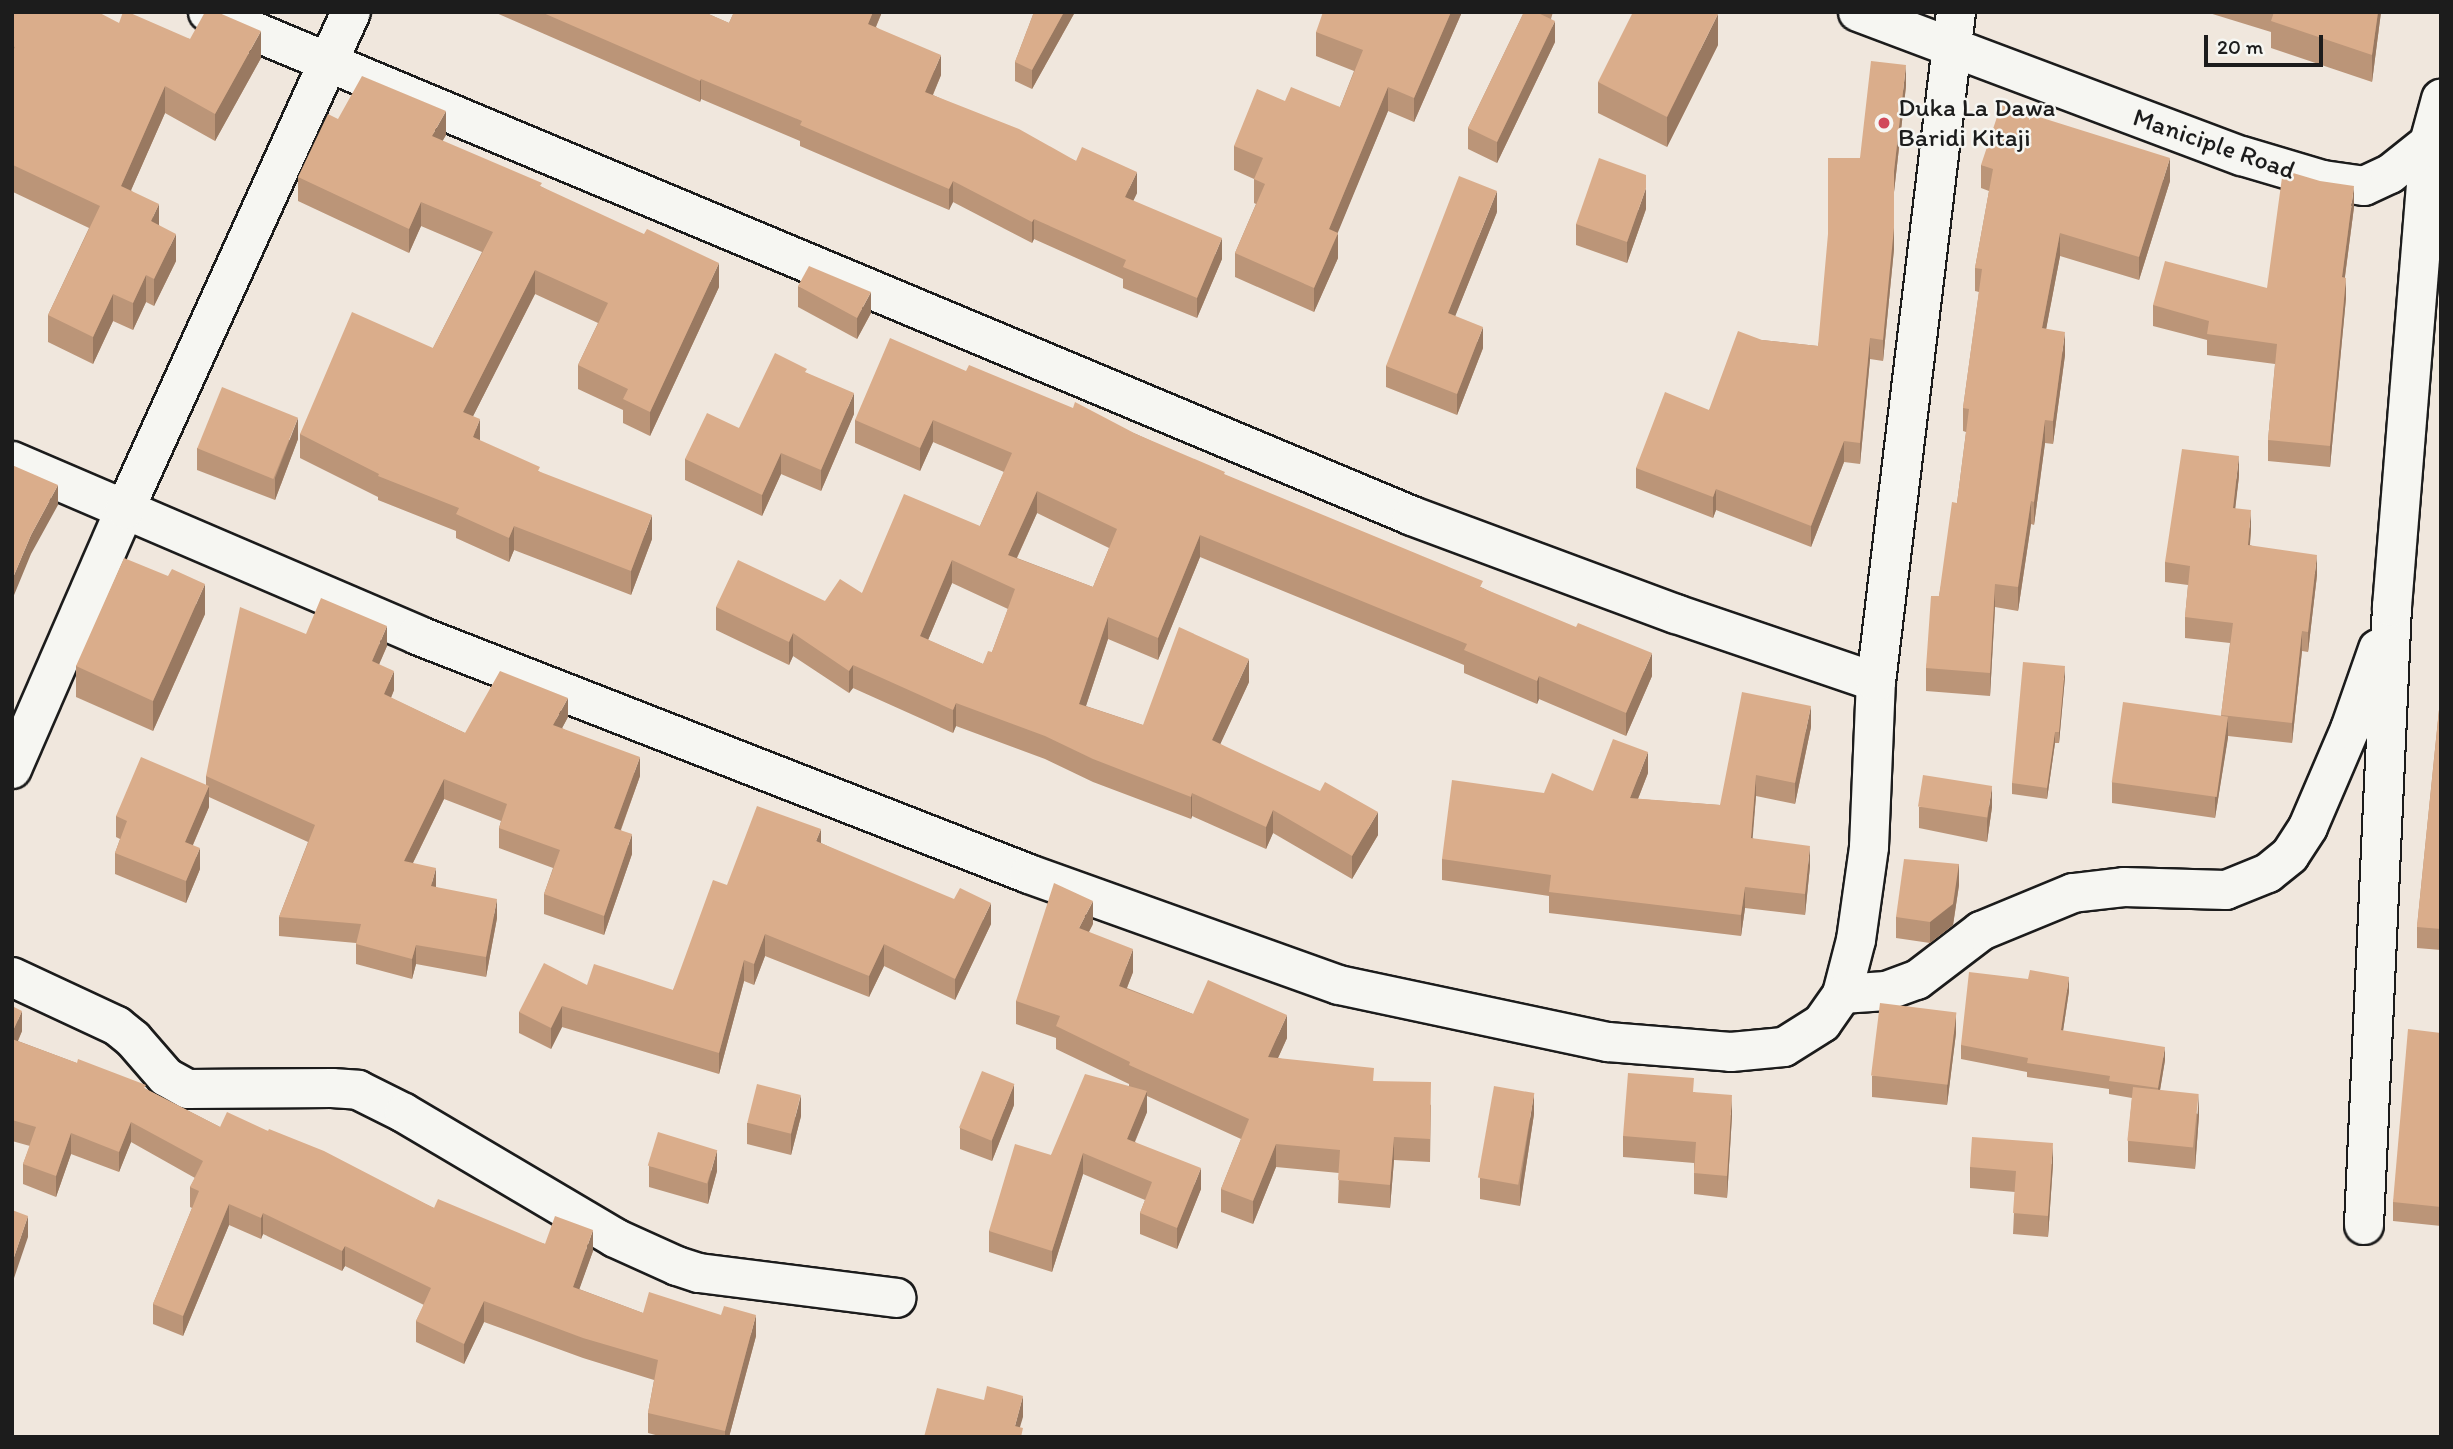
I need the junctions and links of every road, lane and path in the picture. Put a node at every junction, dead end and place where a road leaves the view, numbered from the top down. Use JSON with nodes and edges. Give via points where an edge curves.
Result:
{"nodes":[{"id":1,"x":208,"y":12,"type":"edge"},
{"id":2,"x":351,"y":12,"type":"edge"},
{"id":3,"x":1858,"y":12,"type":"edge"},
{"id":4,"x":1956,"y":12,"type":"edge"},
{"id":5,"x":1951,"y":49,"type":"junction"},
{"id":6,"x":329,"y":65,"type":"junction"},
{"id":7,"x":2441,"y":99,"type":"edge"},
{"id":8,"x":2428,"y":143,"type":"junction"},
{"id":9,"x":12,"y":461,"type":"edge"},
{"id":10,"x":125,"y":509,"type":"junction"},
{"id":11,"x":2392,"y":607,"type":"junction"},
{"id":12,"x":1876,"y":682,"type":"junction"},
{"id":13,"x":12,"y":769,"type":"edge"},
{"id":14,"x":12,"y":977,"type":"edge"},
{"id":15,"x":1842,"y":994,"type":"junction"},
{"id":16,"x":2364,"y":1225,"type":"dead end"},
{"id":17,"x":896,"y":1298,"type":"dead end"}],
"edges":[{"from":1,"to":6,"type":"street"},
{"from":2,"to":6,"type":"street"},
{"from":3,"to":5,"type":"street","name":"Maniciple Road"},
{"from":4,"to":5,"type":"street"},
{"from":5,"to":8,"type":"street","name":"Maniciple Road","via":[[2242,156],[2323,180],[2364,186],[2390,174]]},
{"from":5,"to":12,"type":"street"},
{"from":6,"to":10,"type":"street"},
{"from":6,"to":12,"type":"street","via":[[1412,516]]},
{"from":7,"to":8,"type":"street"},
{"from":8,"to":11,"type":"street"},
{"from":9,"to":10,"type":"street"},
{"from":10,"to":13,"type":"street"},
{"from":10,"to":15,"type":"street","via":[[417,635],[1029,874],[1339,985],[1608,1042],[1731,1052],[1784,1047],[1822,1023]]},
{"from":11,"to":15,"type":"street","via":[[2325,791],[2290,855],[2268,873],[2225,890],[2123,887],[2073,893],[1981,931],[1917,980],[1886,991]]},
{"from":11,"to":16,"type":"street"},
{"from":12,"to":15,"type":"street","via":[[1868,847],[1856,940]]},
{"from":14,"to":17,"type":"street","via":[[117,1026],[166,1077],[188,1089],[358,1090],[404,1112],[615,1238],[677,1266],[699,1273]]}]}
